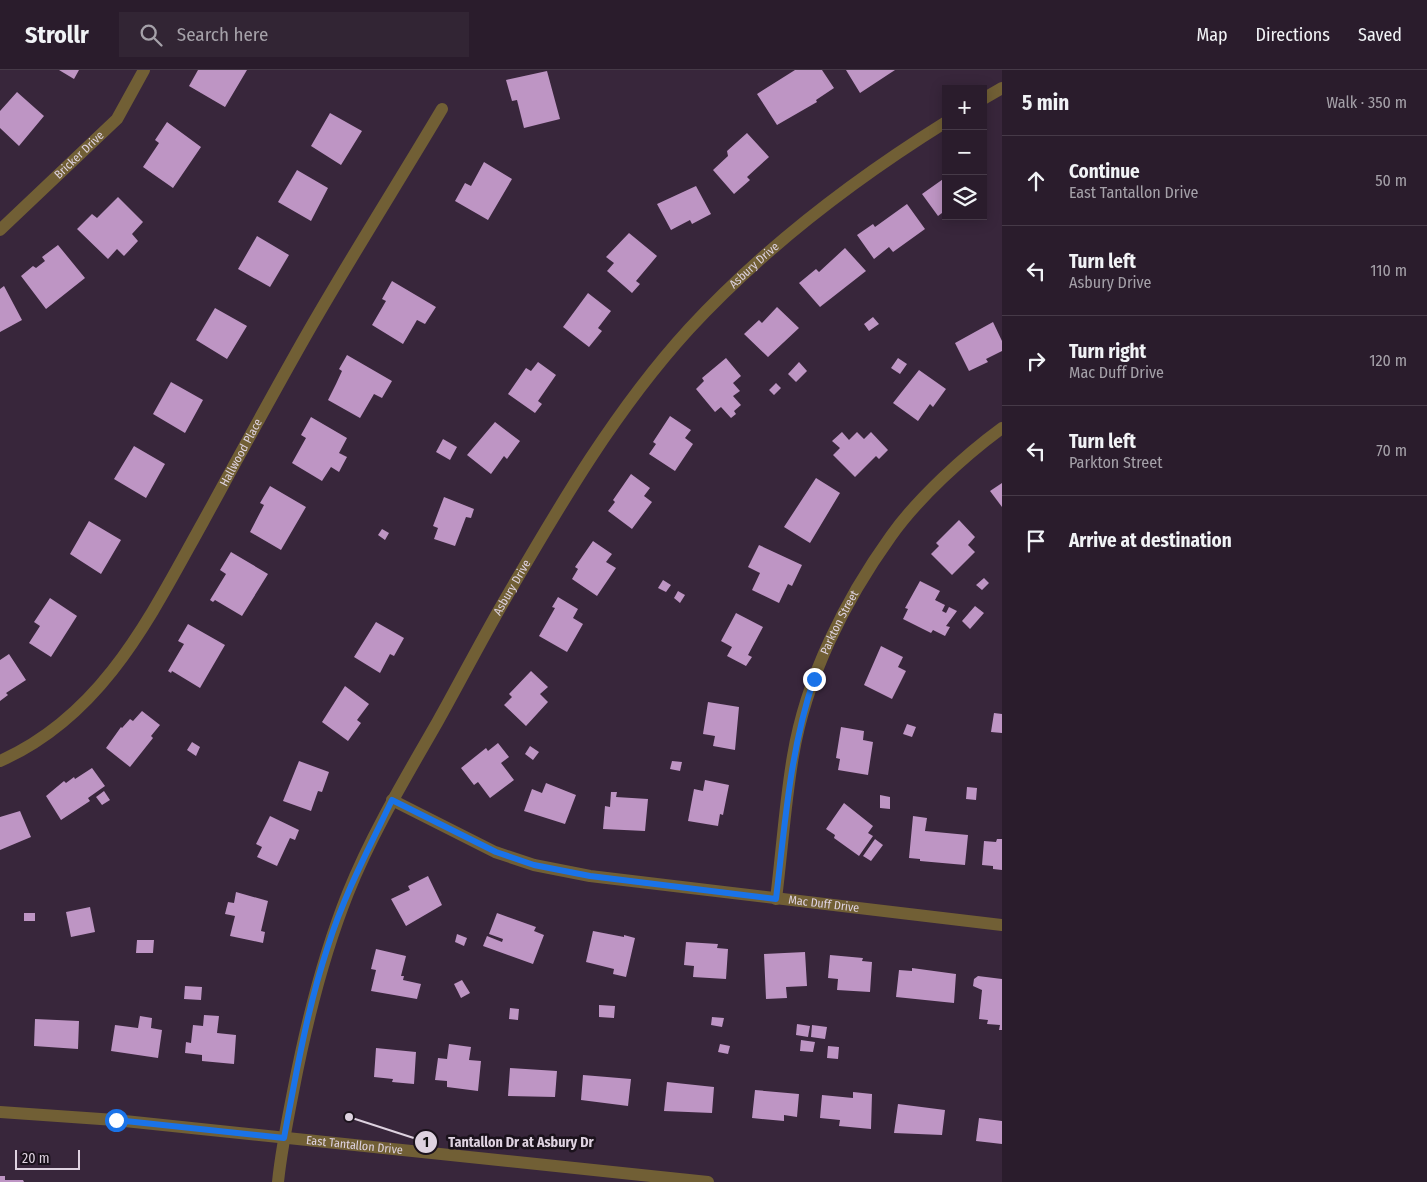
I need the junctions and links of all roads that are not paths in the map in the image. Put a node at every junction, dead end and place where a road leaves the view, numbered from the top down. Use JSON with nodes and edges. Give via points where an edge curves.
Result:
{"nodes":[{"id":1,"x":144,"y":70,"type":"edge"},
{"id":2,"x":1002,"y":88,"type":"edge"},
{"id":3,"x":987,"y":97,"type":"edge"},
{"id":4,"x":442,"y":109,"type":"dead end"},
{"id":5,"x":942,"y":125,"type":"edge"},
{"id":6,"x":0,"y":230,"type":"edge"},
{"id":7,"x":1002,"y":428,"type":"edge"},
{"id":8,"x":0,"y":761,"type":"edge"},
{"id":9,"x":392,"y":800,"type":"junction"},
{"id":10,"x":776,"y":899,"type":"junction"},
{"id":11,"x":1002,"y":925,"type":"edge"},
{"id":12,"x":0,"y":1112,"type":"edge"},
{"id":13,"x":284,"y":1138,"type":"junction"},
{"id":14,"x":639,"y":1178,"type":"edge"},
{"id":15,"x":278,"y":1182,"type":"edge"},
{"id":16,"x":708,"y":1182,"type":"edge"}],
"edges":[{"from":1,"to":6,"type":"street","name":"Bricker Drive","via":[[117,119]]},
{"from":2,"to":3,"type":"street"},
{"from":4,"to":8,"type":"street","name":"Hallwood Place","via":[[309,331],[149,619],[120,662],[85,704],[49,732]]},
{"from":5,"to":9,"type":"street","name":"Asbury Drive","via":[[903,149],[798,227],[727,292],[662,359],[598,446],[543,535]]},
{"from":7,"to":10,"type":"street","name":"Parkton Street","via":[[952,471],[891,535],[834,631],[803,713],[793,755]]},
{"from":9,"to":10,"type":"street","name":"Mac Duff Drive","via":[[496,852],[534,865],[590,876]]},
{"from":9,"to":13,"type":"street","name":"Asbury Drive","via":[[348,890],[328,946],[306,1024]]},
{"from":10,"to":11,"type":"street","name":"Mac Duff Drive"},
{"from":12,"to":13,"type":"street","name":"East Tantallon Drive","via":[[116,1120]]},
{"from":13,"to":14,"type":"street","name":"East Tantallon Drive"},
{"from":13,"to":15,"type":"street","name":"Asbury Drive"},
{"from":14,"to":16,"type":"street","name":"East Tantallon Drive"}]}
